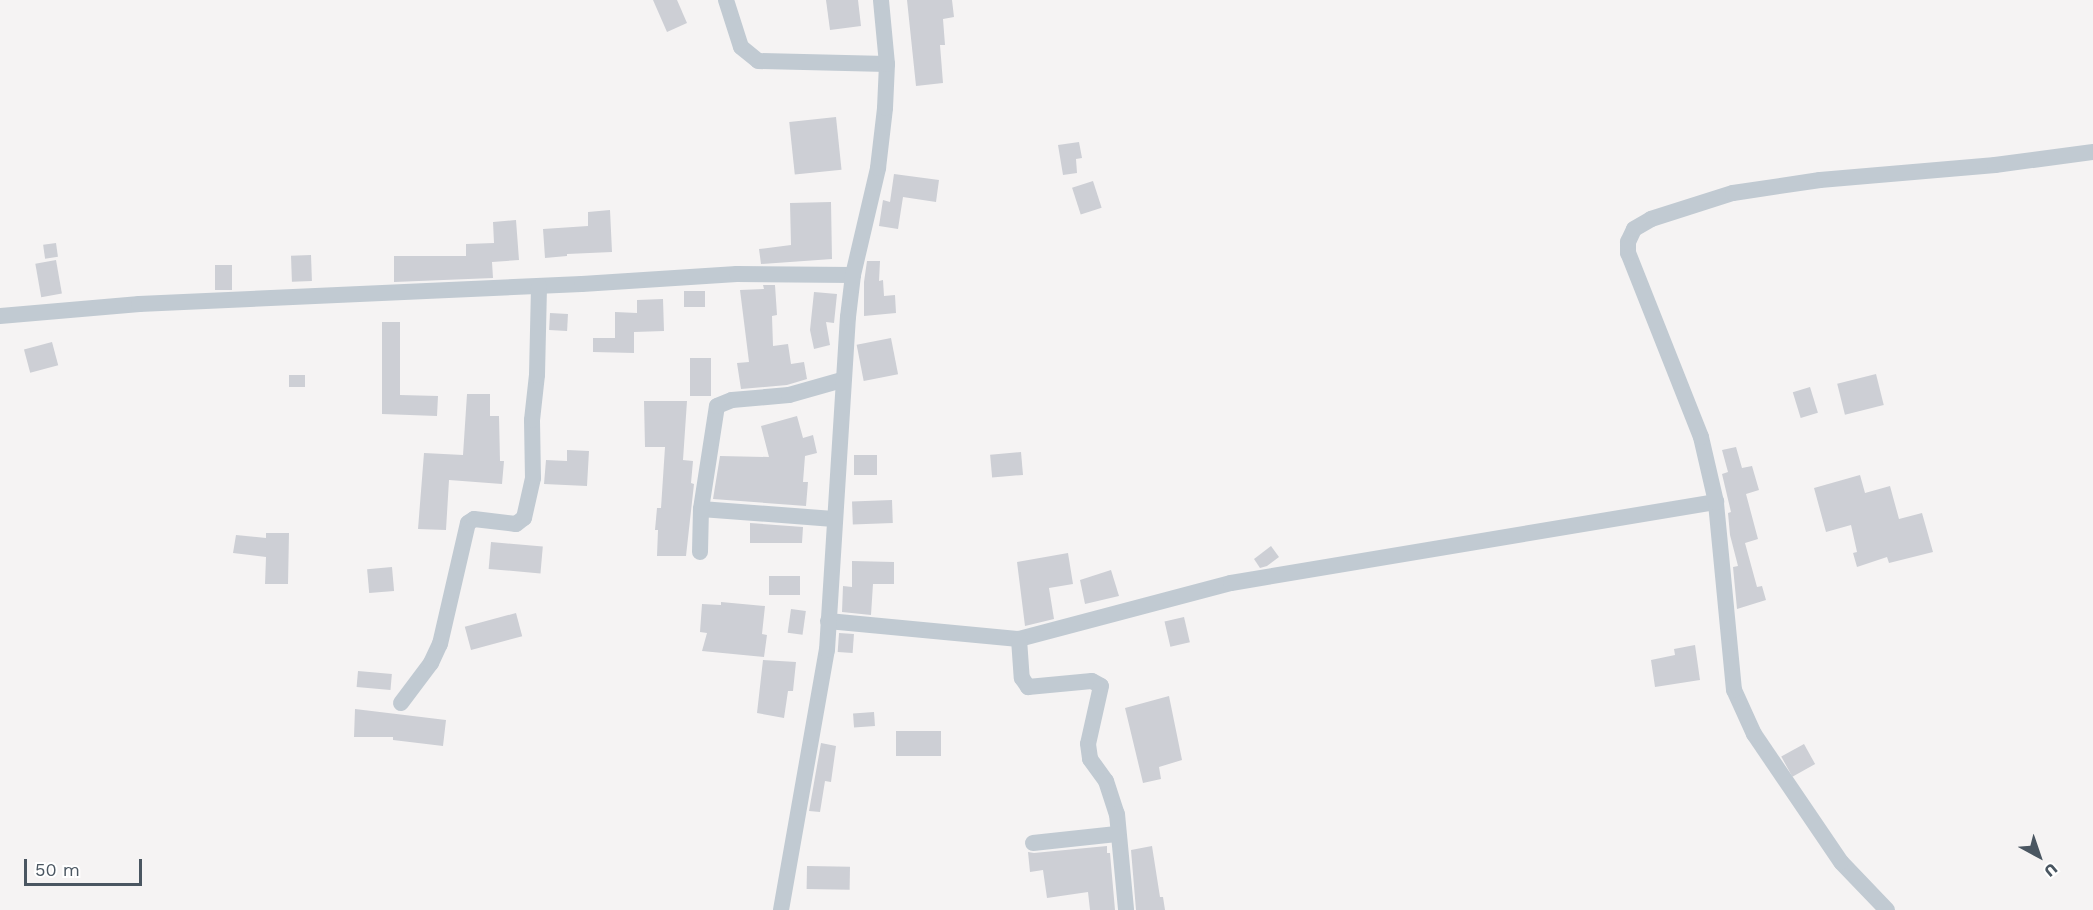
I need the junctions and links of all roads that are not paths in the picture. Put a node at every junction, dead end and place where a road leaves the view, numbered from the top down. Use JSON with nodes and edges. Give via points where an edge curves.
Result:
{"nodes":[{"id":1,"x":726,"y":0,"type":"edge"},
{"id":2,"x":881,"y":0,"type":"edge"},
{"id":3,"x":887,"y":64,"type":"junction"},
{"id":4,"x":2093,"y":152,"type":"edge"},
{"id":5,"x":853,"y":275,"type":"junction"},
{"id":6,"x":539,"y":286,"type":"junction"},
{"id":7,"x":0,"y":316,"type":"edge"},
{"id":8,"x":842,"y":380,"type":"junction"},
{"id":9,"x":1716,"y":502,"type":"junction"},
{"id":10,"x":700,"y":509,"type":"junction"},
{"id":11,"x":834,"y":519,"type":"junction"},
{"id":12,"x":700,"y":552,"type":"dead end"},
{"id":13,"x":828,"y":621,"type":"junction"},
{"id":14,"x":1019,"y":639,"type":"junction"},
{"id":15,"x":401,"y":703,"type":"dead end"},
{"id":16,"x":1117,"y":834,"type":"junction"},
{"id":17,"x":1033,"y":843,"type":"dead end"},
{"id":18,"x":781,"y":910,"type":"edge"},
{"id":19,"x":1126,"y":910,"type":"edge"},
{"id":20,"x":1887,"y":910,"type":"edge"}],
"edges":[{"from":1,"to":3,"type":"street","via":[[741,47],[758,61]]},
{"from":2,"to":3,"type":"street"},
{"from":3,"to":5,"type":"street","via":[[878,168]]},
{"from":4,"to":9,"type":"street","via":[[1820,180],[1733,193],[1651,219],[1634,229],[1628,253],[1701,437]]},
{"from":5,"to":6,"type":"street","via":[[737,273]]},
{"from":5,"to":8,"type":"street"},
{"from":6,"to":7,"type":"street","via":[[139,304]]},
{"from":6,"to":15,"type":"street","via":[[533,478],[524,518],[516,524],[474,519],[468,523],[440,644]]},
{"from":8,"to":10,"type":"street","via":[[789,395],[732,400],[717,406]]},
{"from":8,"to":11,"type":"street"},
{"from":9,"to":14,"type":"street","via":[[1231,583]]},
{"from":9,"to":20,"type":"street","via":[[1734,690],[1754,734],[1841,862]]},
{"from":10,"to":11,"type":"street"},
{"from":10,"to":12,"type":"street"},
{"from":11,"to":13,"type":"street"},
{"from":13,"to":14,"type":"street"},
{"from":13,"to":18,"type":"street","via":[[827,650]]},
{"from":14,"to":16,"type":"street","via":[[1022,678],[1028,687],[1092,681],[1101,686],[1088,744],[1090,759],[1113,797]]},
{"from":16,"to":17,"type":"street"},
{"from":16,"to":19,"type":"street"}]}
